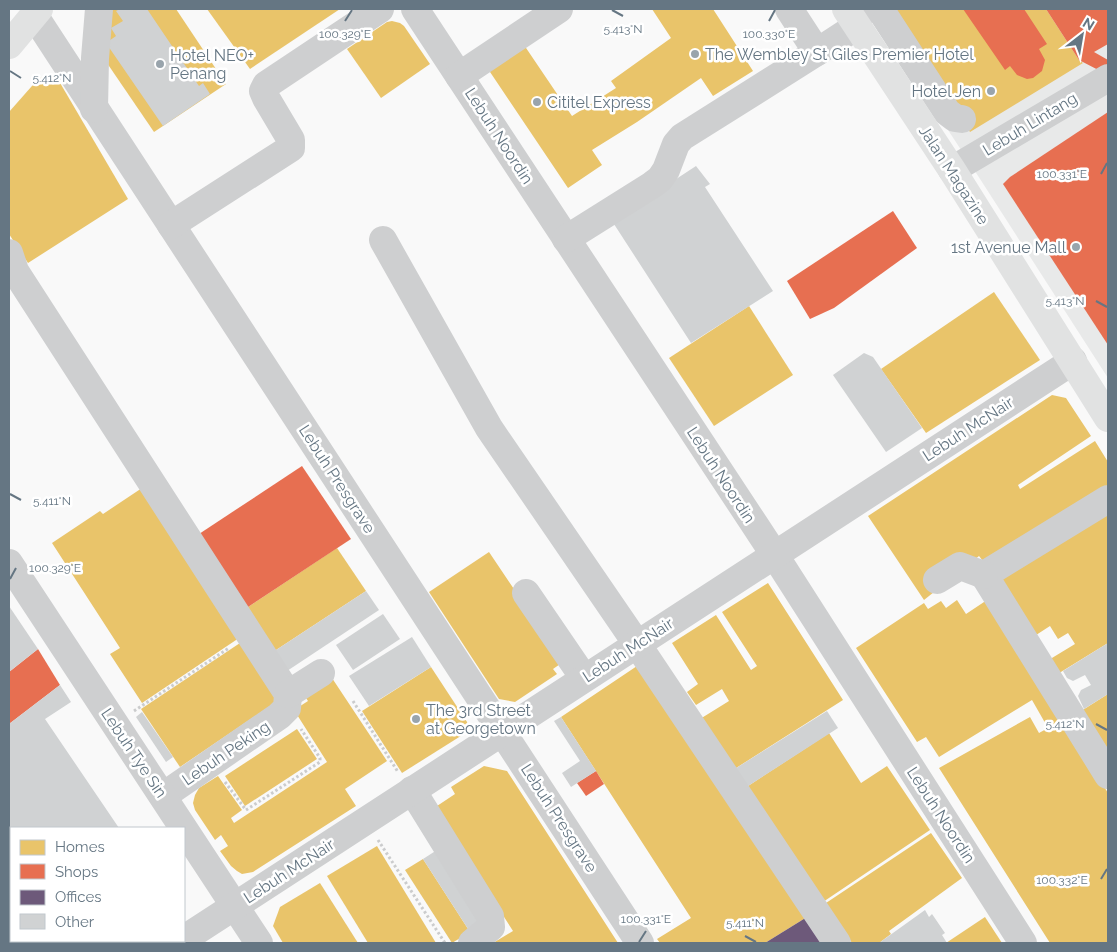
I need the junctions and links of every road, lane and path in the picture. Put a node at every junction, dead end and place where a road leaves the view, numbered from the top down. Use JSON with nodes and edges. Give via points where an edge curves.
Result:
{"nodes":[{"id":1,"x":99,"y":9,"type":"edge"},
{"id":2,"x":380,"y":9,"type":"edge"},
{"id":3,"x":415,"y":9,"type":"edge"},
{"id":4,"x":559,"y":9,"type":"edge"},
{"id":5,"x":788,"y":9,"type":"edge"},
{"id":6,"x":880,"y":9,"type":"edge"},
{"id":7,"x":36,"y":12,"type":"edge"},
{"id":8,"x":855,"y":14,"type":"edge"},
{"id":9,"x":9,"y":45,"type":"edge"},
{"id":10,"x":817,"y":52,"type":"junction"},
{"id":11,"x":459,"y":76,"type":"junction"},
{"id":12,"x":1108,"y":78,"type":"edge"},
{"id":13,"x":94,"y":109,"type":"junction"},
{"id":14,"x":962,"y":119,"type":"dead end"},
{"id":15,"x":952,"y":170,"type":"junction"},
{"id":16,"x":171,"y":225,"type":"junction"},
{"id":17,"x":566,"y":239,"type":"junction"},
{"id":18,"x":383,"y":240,"type":"dead end"},
{"id":19,"x":11,"y":267,"type":"edge"},
{"id":20,"x":1073,"y":361,"type":"junction"},
{"id":21,"x":1108,"y":418,"type":"edge"},
{"id":22,"x":1108,"y":499,"type":"edge"},
{"id":23,"x":774,"y":554,"type":"junction"},
{"id":24,"x":9,"y":564,"type":"edge"},
{"id":25,"x":984,"y":575,"type":"junction"},
{"id":26,"x":937,"y":580,"type":"dead end"},
{"id":27,"x":526,"y":593,"type":"dead end"},
{"id":28,"x":250,"y":634,"type":"junction"},
{"id":29,"x":637,"y":644,"type":"junction"},
{"id":30,"x":321,"y":673,"type":"dead end"},
{"id":31,"x":584,"y":678,"type":"junction"},
{"id":32,"x":288,"y":701,"type":"junction"},
{"id":33,"x":353,"y":702,"type":"dead end"},
{"id":34,"x":115,"y":724,"type":"junction"},
{"id":35,"x":502,"y":732,"type":"junction"},
{"id":36,"x":212,"y":762,"type":"junction"},
{"id":37,"x":1108,"y":775,"type":"edge"},
{"id":38,"x":411,"y":791,"type":"junction"},
{"id":39,"x":163,"y":796,"type":"junction"},
{"id":40,"x":366,"y":820,"type":"junction"},
{"id":41,"x":183,"y":827,"type":"edge"},
{"id":42,"x":185,"y":830,"type":"edge"},
{"id":43,"x":235,"y":906,"type":"junction"},
{"id":44,"x":185,"y":938,"type":"edge"},
{"id":45,"x":259,"y":943,"type":"edge"},
{"id":46,"x":445,"y":943,"type":"edge"},
{"id":47,"x":472,"y":943,"type":"edge"},
{"id":48,"x":640,"y":943,"type":"edge"},
{"id":49,"x":837,"y":943,"type":"edge"},
{"id":50,"x":1023,"y":943,"type":"edge"}],
"edges":[{"from":1,"to":13,"type":"street"},
{"from":2,"to":16,"type":"street","via":[[266,85],[263,91],[291,140],[290,148]]},
{"from":3,"to":11,"type":"street","name":"Lebuh Noordin"},
{"from":4,"to":11,"type":"street"},
{"from":5,"to":10,"type":"street"},
{"from":6,"to":14,"type":"street","via":[[947,112]]},
{"from":7,"to":9,"type":"main road"},
{"from":7,"to":13,"type":"street","name":"Lebuh Presgrave"},
{"from":8,"to":10,"type":"street"},
{"from":8,"to":15,"type":"main road","name":"Jalan Magazine"},
{"from":10,"to":17,"type":"street","via":[[682,136],[660,179]]},
{"from":11,"to":17,"type":"street","name":"Lebuh Noordin"},
{"from":12,"to":15,"type":"street","name":"Lebuh Lintang"},
{"from":13,"to":16,"type":"street","name":"Lebuh Presgrave"},
{"from":15,"to":20,"type":"main road","name":"Jalan Magazine"},
{"from":16,"to":35,"type":"street","name":"Lebuh Presgrave"},
{"from":17,"to":23,"type":"street","name":"Lebuh Noordin"},
{"from":18,"to":29,"type":"street","via":[[489,428]]},
{"from":19,"to":28,"type":"street"},
{"from":20,"to":21,"type":"main road","name":"Jalan Magazine"},
{"from":20,"to":23,"type":"street","name":"Lebuh McNair"},
{"from":22,"to":25,"type":"street"},
{"from":23,"to":29,"type":"street","name":"Lebuh McNair"},
{"from":23,"to":50,"type":"street","name":"Lebuh Noordin"},
{"from":24,"to":34,"type":"street","name":"Lebuh Tye Sin"},
{"from":25,"to":26,"type":"street","via":[[960,566]]},
{"from":25,"to":37,"type":"street"},
{"from":27,"to":31,"type":"street"},
{"from":28,"to":32,"type":"street"},
{"from":28,"to":34,"type":"path"},
{"from":29,"to":31,"type":"street","name":"Lebuh McNair"},
{"from":29,"to":49,"type":"street"},
{"from":30,"to":32,"type":"street","name":"Lebuh Peking"},
{"from":31,"to":35,"type":"street","name":"Lebuh McNair"},
{"from":32,"to":36,"type":"street","name":"Lebuh Peking","via":[[279,716]]},
{"from":32,"to":36,"type":"path","via":[[320,762],[246,810]]},
{"from":33,"to":38,"type":"path"},
{"from":34,"to":39,"type":"street","name":"Lebuh Tye Sin"},
{"from":35,"to":38,"type":"street","name":"Lebuh McNair"},
{"from":35,"to":48,"type":"street","name":"Lebuh Presgrave"},
{"from":36,"to":39,"type":"street","name":"Lebuh Peking"},
{"from":38,"to":40,"type":"street","name":"Lebuh McNair"},
{"from":38,"to":47,"type":"street","via":[[490,916],[491,927]]},
{"from":39,"to":41,"type":"street","name":"Lebuh Tye Sin"},
{"from":40,"to":43,"type":"street","name":"Lebuh McNair"},
{"from":40,"to":46,"type":"path"},
{"from":42,"to":43,"type":"street","name":"Lebuh Tye Sin"},
{"from":43,"to":44,"type":"street","name":"Lebuh McNair"},
{"from":43,"to":45,"type":"street","name":"Lebuh Tye Sin"}]}
